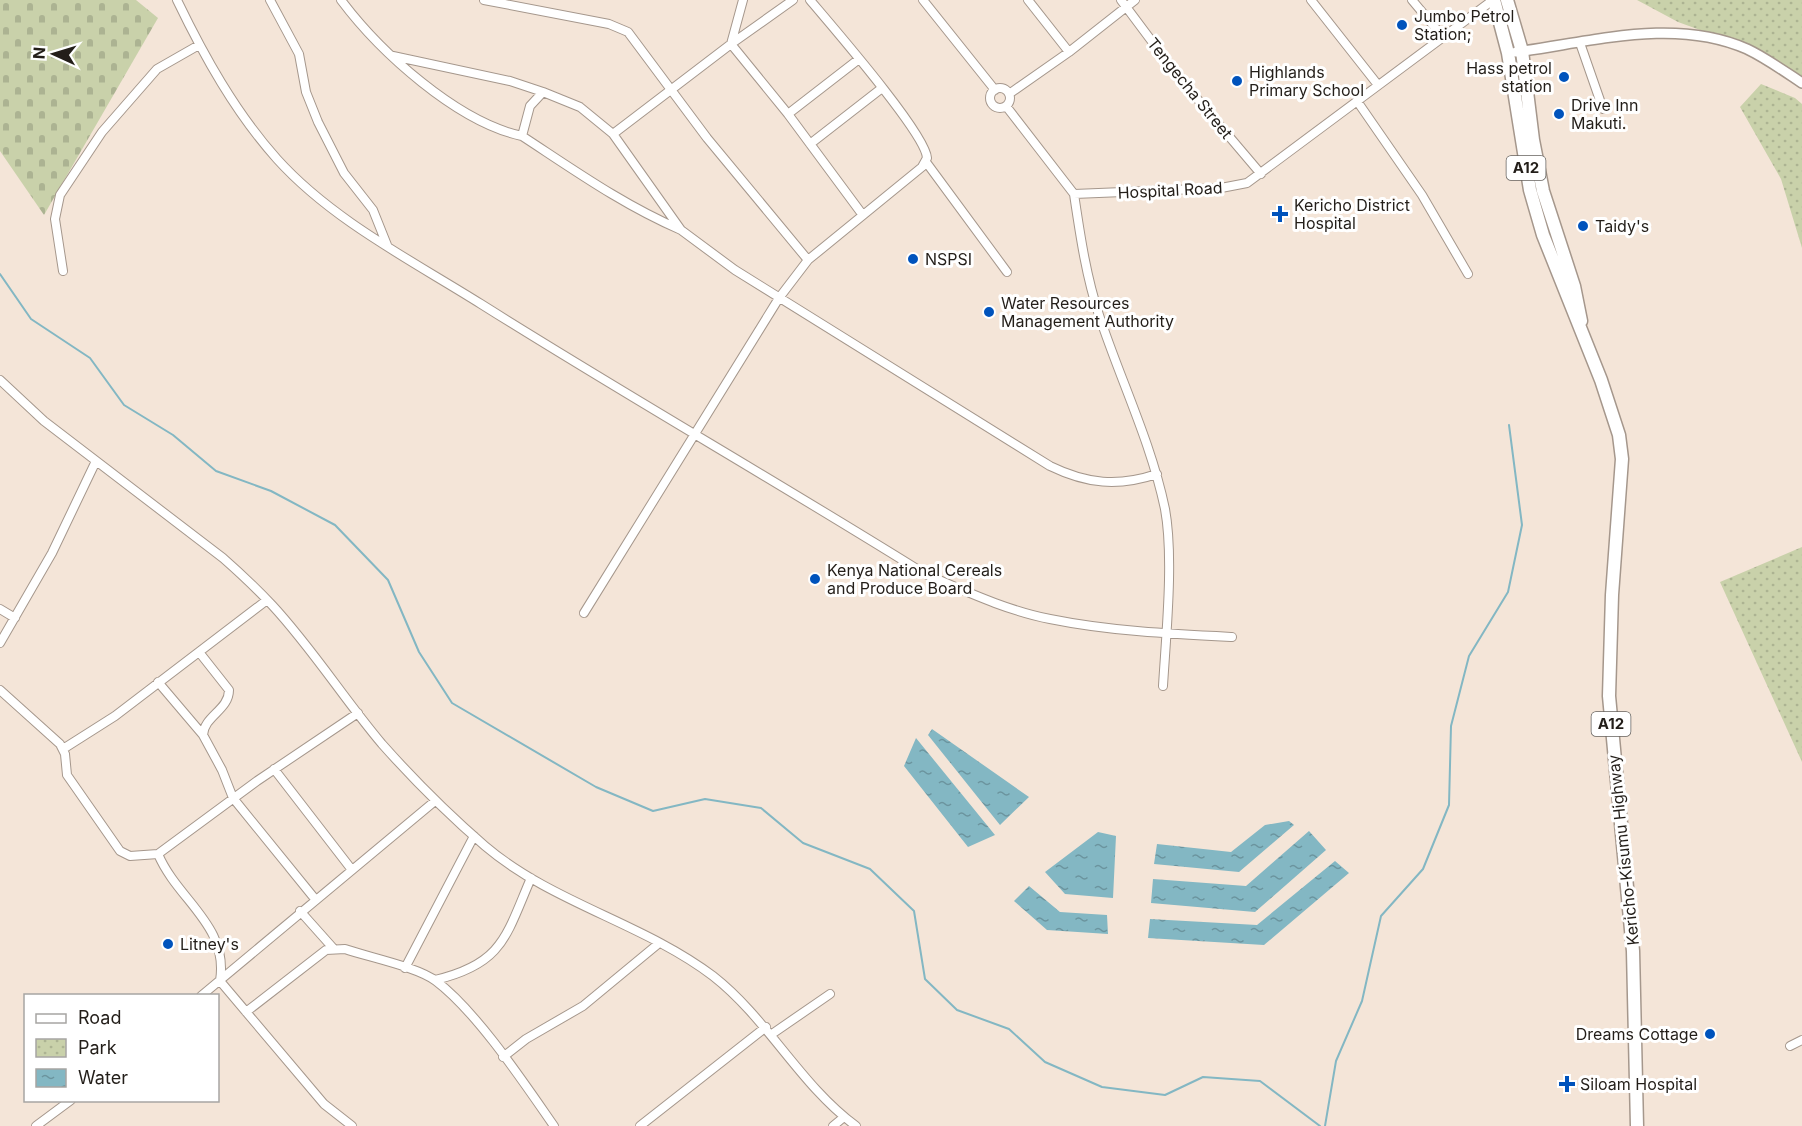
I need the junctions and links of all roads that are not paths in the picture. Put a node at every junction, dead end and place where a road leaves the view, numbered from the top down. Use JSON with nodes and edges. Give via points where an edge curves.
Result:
{"nodes":[{"id":1,"x":177,"y":0,"type":"edge"},
{"id":2,"x":270,"y":0,"type":"edge"},
{"id":3,"x":341,"y":0,"type":"edge"},
{"id":4,"x":484,"y":0,"type":"edge"},
{"id":5,"x":743,"y":0,"type":"edge"},
{"id":6,"x":793,"y":0,"type":"edge"},
{"id":7,"x":810,"y":0,"type":"edge"},
{"id":8,"x":923,"y":0,"type":"edge"},
{"id":9,"x":1028,"y":0,"type":"edge"},
{"id":10,"x":1135,"y":0,"type":"edge"},
{"id":11,"x":1311,"y":0,"type":"edge"},
{"id":12,"x":1412,"y":0,"type":"edge"},
{"id":13,"x":1494,"y":0,"type":"edge"},
{"id":14,"x":1507,"y":0,"type":"edge"},
{"id":15,"x":1124,"y":3,"type":"edge"},
{"id":16,"x":1443,"y":37,"type":"junction"},
{"id":17,"x":1580,"y":43,"type":"junction"},
{"id":18,"x":731,"y":44,"type":"junction"},
{"id":19,"x":199,"y":45,"type":"junction"},
{"id":20,"x":1522,"y":51,"type":"junction"},
{"id":21,"x":1069,"y":52,"type":"junction"},
{"id":22,"x":1508,"y":53,"type":"junction"},
{"id":23,"x":393,"y":56,"type":"junction"},
{"id":24,"x":859,"y":59,"type":"junction"},
{"id":25,"x":1802,"y":83,"type":"edge"},
{"id":26,"x":1378,"y":85,"type":"junction"},
{"id":27,"x":882,"y":88,"type":"junction"},
{"id":28,"x":671,"y":89,"type":"junction"},
{"id":29,"x":995,"y":90,"type":"junction"},
{"id":30,"x":543,"y":92,"type":"junction"},
{"id":31,"x":1009,"y":94,"type":"junction"},
{"id":32,"x":1357,"y":101,"type":"junction"},
{"id":33,"x":1006,"y":106,"type":"junction"},
{"id":34,"x":1603,"y":109,"type":"dead end"},
{"id":35,"x":788,"y":114,"type":"junction"},
{"id":36,"x":613,"y":134,"type":"junction"},
{"id":37,"x":522,"y":136,"type":"junction"},
{"id":38,"x":810,"y":144,"type":"junction"},
{"id":39,"x":926,"y":162,"type":"junction"},
{"id":40,"x":1261,"y":174,"type":"junction"},
{"id":41,"x":1074,"y":194,"type":"junction"},
{"id":42,"x":862,"y":214,"type":"junction"},
{"id":43,"x":681,"y":230,"type":"junction"},
{"id":44,"x":387,"y":244,"type":"junction"},
{"id":45,"x":808,"y":260,"type":"junction"},
{"id":46,"x":63,"y":272,"type":"dead end"},
{"id":47,"x":1007,"y":272,"type":"dead end"},
{"id":48,"x":1468,"y":274,"type":"dead end"},
{"id":49,"x":779,"y":298,"type":"junction"},
{"id":50,"x":1582,"y":328,"type":"junction"},
{"id":51,"x":0,"y":380,"type":"edge"},
{"id":52,"x":695,"y":433,"type":"junction"},
{"id":53,"x":96,"y":461,"type":"junction"},
{"id":54,"x":1157,"y":474,"type":"junction"},
{"id":55,"x":267,"y":600,"type":"junction"},
{"id":56,"x":0,"y":609,"type":"edge"},
{"id":57,"x":584,"y":613,"type":"dead end"},
{"id":58,"x":15,"y":618,"type":"junction"},
{"id":59,"x":1166,"y":634,"type":"junction"},
{"id":60,"x":1232,"y":637,"type":"dead end"},
{"id":61,"x":0,"y":643,"type":"edge"},
{"id":62,"x":199,"y":652,"type":"junction"},
{"id":63,"x":158,"y":682,"type":"junction"},
{"id":64,"x":1163,"y":686,"type":"dead end"},
{"id":65,"x":0,"y":690,"type":"edge"},
{"id":66,"x":358,"y":713,"type":"junction"},
{"id":67,"x":203,"y":735,"type":"junction"},
{"id":68,"x":63,"y":749,"type":"junction"},
{"id":69,"x":274,"y":769,"type":"junction"},
{"id":70,"x":233,"y":798,"type":"junction"},
{"id":71,"x":435,"y":801,"type":"junction"},
{"id":72,"x":474,"y":836,"type":"junction"},
{"id":73,"x":158,"y":854,"type":"junction"},
{"id":74,"x":352,"y":870,"type":"junction"},
{"id":75,"x":531,"y":878,"type":"junction"},
{"id":76,"x":315,"y":899,"type":"junction"},
{"id":77,"x":300,"y":911,"type":"junction"},
{"id":78,"x":658,"y":944,"type":"junction"},
{"id":79,"x":333,"y":948,"type":"junction"},
{"id":80,"x":405,"y":968,"type":"junction"},
{"id":81,"x":435,"y":980,"type":"junction"},
{"id":82,"x":220,"y":981,"type":"junction"},
{"id":83,"x":204,"y":994,"type":"edge"},
{"id":84,"x":830,"y":994,"type":"dead end"},
{"id":85,"x":246,"y":1012,"type":"junction"},
{"id":86,"x":766,"y":1027,"type":"junction"},
{"id":87,"x":772,"y":1034,"type":"junction"},
{"id":88,"x":1802,"y":1040,"type":"edge"},
{"id":89,"x":1790,"y":1046,"type":"dead end"},
{"id":90,"x":503,"y":1057,"type":"junction"},
{"id":91,"x":69,"y":1102,"type":"edge"},
{"id":92,"x":844,"y":1117,"type":"junction"},
{"id":93,"x":36,"y":1126,"type":"edge"},
{"id":94,"x":352,"y":1126,"type":"edge"},
{"id":95,"x":554,"y":1126,"type":"edge"},
{"id":96,"x":640,"y":1126,"type":"edge"},
{"id":97,"x":833,"y":1126,"type":"edge"},
{"id":98,"x":856,"y":1126,"type":"edge"},
{"id":99,"x":1637,"y":1126,"type":"edge"}],
"edges":[{"from":1,"to":19,"type":"street"},
{"from":2,"to":44,"type":"street","via":[[299,54],[306,92],[318,122],[344,173],[373,210]]},
{"from":3,"to":23,"type":"street"},
{"from":4,"to":28,"type":"street","via":[[620,27],[628,32]]},
{"from":5,"to":18,"type":"street"},
{"from":6,"to":18,"type":"street"},
{"from":7,"to":24,"type":"street"},
{"from":8,"to":29,"type":"street"},
{"from":9,"to":21,"type":"street"},
{"from":10,"to":15,"type":"street"},
{"from":11,"to":26,"type":"street"},
{"from":12,"to":16,"type":"street"},
{"from":13,"to":16,"type":"street","name":"Hospital Road"},
{"from":13,"to":22,"type":"highway","name":"Kericho-Kisumu Highway","number":"A12"},
{"from":14,"to":20,"type":"highway","name":"Kericho-Kisumu Highway","number":"A12"},
{"from":15,"to":21,"type":"street"},
{"from":15,"to":40,"type":"street","name":"Tengecha Street","via":[[1177,75]]},
{"from":16,"to":26,"type":"street","name":"Hospital Road"},
{"from":17,"to":20,"type":"street"},
{"from":17,"to":25,"type":"street","via":[[1657,32],[1706,37],[1749,50]]},
{"from":17,"to":34,"type":"street"},
{"from":18,"to":28,"type":"street"},
{"from":18,"to":35,"type":"street"},
{"from":19,"to":44,"type":"street","via":[[227,92],[278,159],[322,200]]},
{"from":19,"to":46,"type":"street","via":[[158,69],[102,132],[60,195],[55,219]]},
{"from":20,"to":22,"type":"street"},
{"from":20,"to":50,"type":"highway","name":"Kericho-Kisumu Highway","number":"A12","via":[[1543,191],[1577,294]]},
{"from":21,"to":31,"type":"street"},
{"from":22,"to":50,"type":"highway","name":"Kericho-Kisumu Highway","number":"A12","via":[[1530,190],[1543,236]]},
{"from":23,"to":30,"type":"street","via":[[517,82]]},
{"from":23,"to":37,"type":"street","via":[[418,79],[480,122]]},
{"from":24,"to":27,"type":"street"},
{"from":24,"to":35,"type":"street"},
{"from":26,"to":32,"type":"street","name":"Hospital Road"},
{"from":27,"to":38,"type":"street"},
{"from":27,"to":39,"type":"street","via":[[927,152]]},
{"from":28,"to":36,"type":"street"},
{"from":28,"to":45,"type":"street"},
{"from":29,"to":31,"type":"street"},
{"from":29,"to":33,"type":"street","via":[[992,103],[999,108]]},
{"from":30,"to":36,"type":"street","via":[[580,107]]},
{"from":30,"to":37,"type":"street","via":[[530,106]]},
{"from":31,"to":33,"type":"street"},
{"from":32,"to":40,"type":"street","name":"Hospital Road"},
{"from":32,"to":48,"type":"street","via":[[1422,195]]},
{"from":33,"to":41,"type":"street"},
{"from":35,"to":38,"type":"street"},
{"from":36,"to":43,"type":"street"},
{"from":37,"to":43,"type":"street","via":[[632,207]]},
{"from":38,"to":42,"type":"street"},
{"from":39,"to":42,"type":"street"},
{"from":39,"to":47,"type":"street"},
{"from":40,"to":41,"type":"street","name":"Hospital Road","via":[[1247,183],[1221,188]]},
{"from":41,"to":54,"type":"street","via":[[1098,312]]},
{"from":42,"to":45,"type":"street"},
{"from":43,"to":49,"type":"street"},
{"from":44,"to":52,"type":"street"},
{"from":45,"to":49,"type":"street"},
{"from":49,"to":52,"type":"street"},
{"from":49,"to":54,"type":"street","via":[[1066,474],[1100,483]]},
{"from":50,"to":99,"type":"highway","name":"Kericho-Kisumu Highway","number":"A12","via":[[1612,411],[1622,459],[1612,595],[1610,696],[1633,951]]},
{"from":51,"to":53,"type":"street","via":[[20,401]]},
{"from":52,"to":57,"type":"street"},
{"from":52,"to":59,"type":"street","via":[[926,574],[960,589],[1048,619]]},
{"from":53,"to":55,"type":"street","via":[[223,558]]},
{"from":53,"to":58,"type":"street","via":[[52,553]]},
{"from":54,"to":59,"type":"street","via":[[1167,546]]},
{"from":55,"to":62,"type":"street"},
{"from":55,"to":66,"type":"street"},
{"from":56,"to":58,"type":"street"},
{"from":58,"to":61,"type":"street"},
{"from":59,"to":60,"type":"street"},
{"from":59,"to":64,"type":"street"},
{"from":62,"to":63,"type":"street"},
{"from":62,"to":67,"type":"street","via":[[229,690],[228,700],[208,722]]},
{"from":63,"to":67,"type":"street"},
{"from":63,"to":68,"type":"street"},
{"from":65,"to":68,"type":"street"},
{"from":66,"to":69,"type":"street"},
{"from":66,"to":71,"type":"street"},
{"from":67,"to":70,"type":"street"},
{"from":68,"to":73,"type":"street","via":[[67,775],[120,851],[130,856]]},
{"from":69,"to":70,"type":"street"},
{"from":69,"to":74,"type":"street"},
{"from":70,"to":73,"type":"street"},
{"from":70,"to":76,"type":"street"},
{"from":71,"to":72,"type":"street"},
{"from":71,"to":74,"type":"street"},
{"from":72,"to":75,"type":"street"},
{"from":72,"to":80,"type":"street"},
{"from":73,"to":82,"type":"street","via":[[172,880],[218,942],[222,957]]},
{"from":74,"to":76,"type":"street"},
{"from":75,"to":78,"type":"street"},
{"from":75,"to":81,"type":"street","via":[[505,939],[494,954],[468,970]]},
{"from":76,"to":77,"type":"street"},
{"from":77,"to":79,"type":"street"},
{"from":77,"to":82,"type":"street"},
{"from":78,"to":86,"type":"street","via":[[711,975]]},
{"from":78,"to":90,"type":"street","via":[[583,1006]]},
{"from":79,"to":80,"type":"street"},
{"from":79,"to":85,"type":"street"},
{"from":80,"to":81,"type":"street"},
{"from":81,"to":90,"type":"street"},
{"from":82,"to":83,"type":"street"},
{"from":82,"to":85,"type":"street"},
{"from":84,"to":87,"type":"street"},
{"from":85,"to":94,"type":"street","via":[[324,1104]]},
{"from":86,"to":87,"type":"street"},
{"from":86,"to":96,"type":"street"},
{"from":87,"to":92,"type":"street"},
{"from":88,"to":89,"type":"street"},
{"from":90,"to":95,"type":"street"},
{"from":91,"to":93,"type":"street"},
{"from":92,"to":97,"type":"street"},
{"from":92,"to":98,"type":"street"}]}
